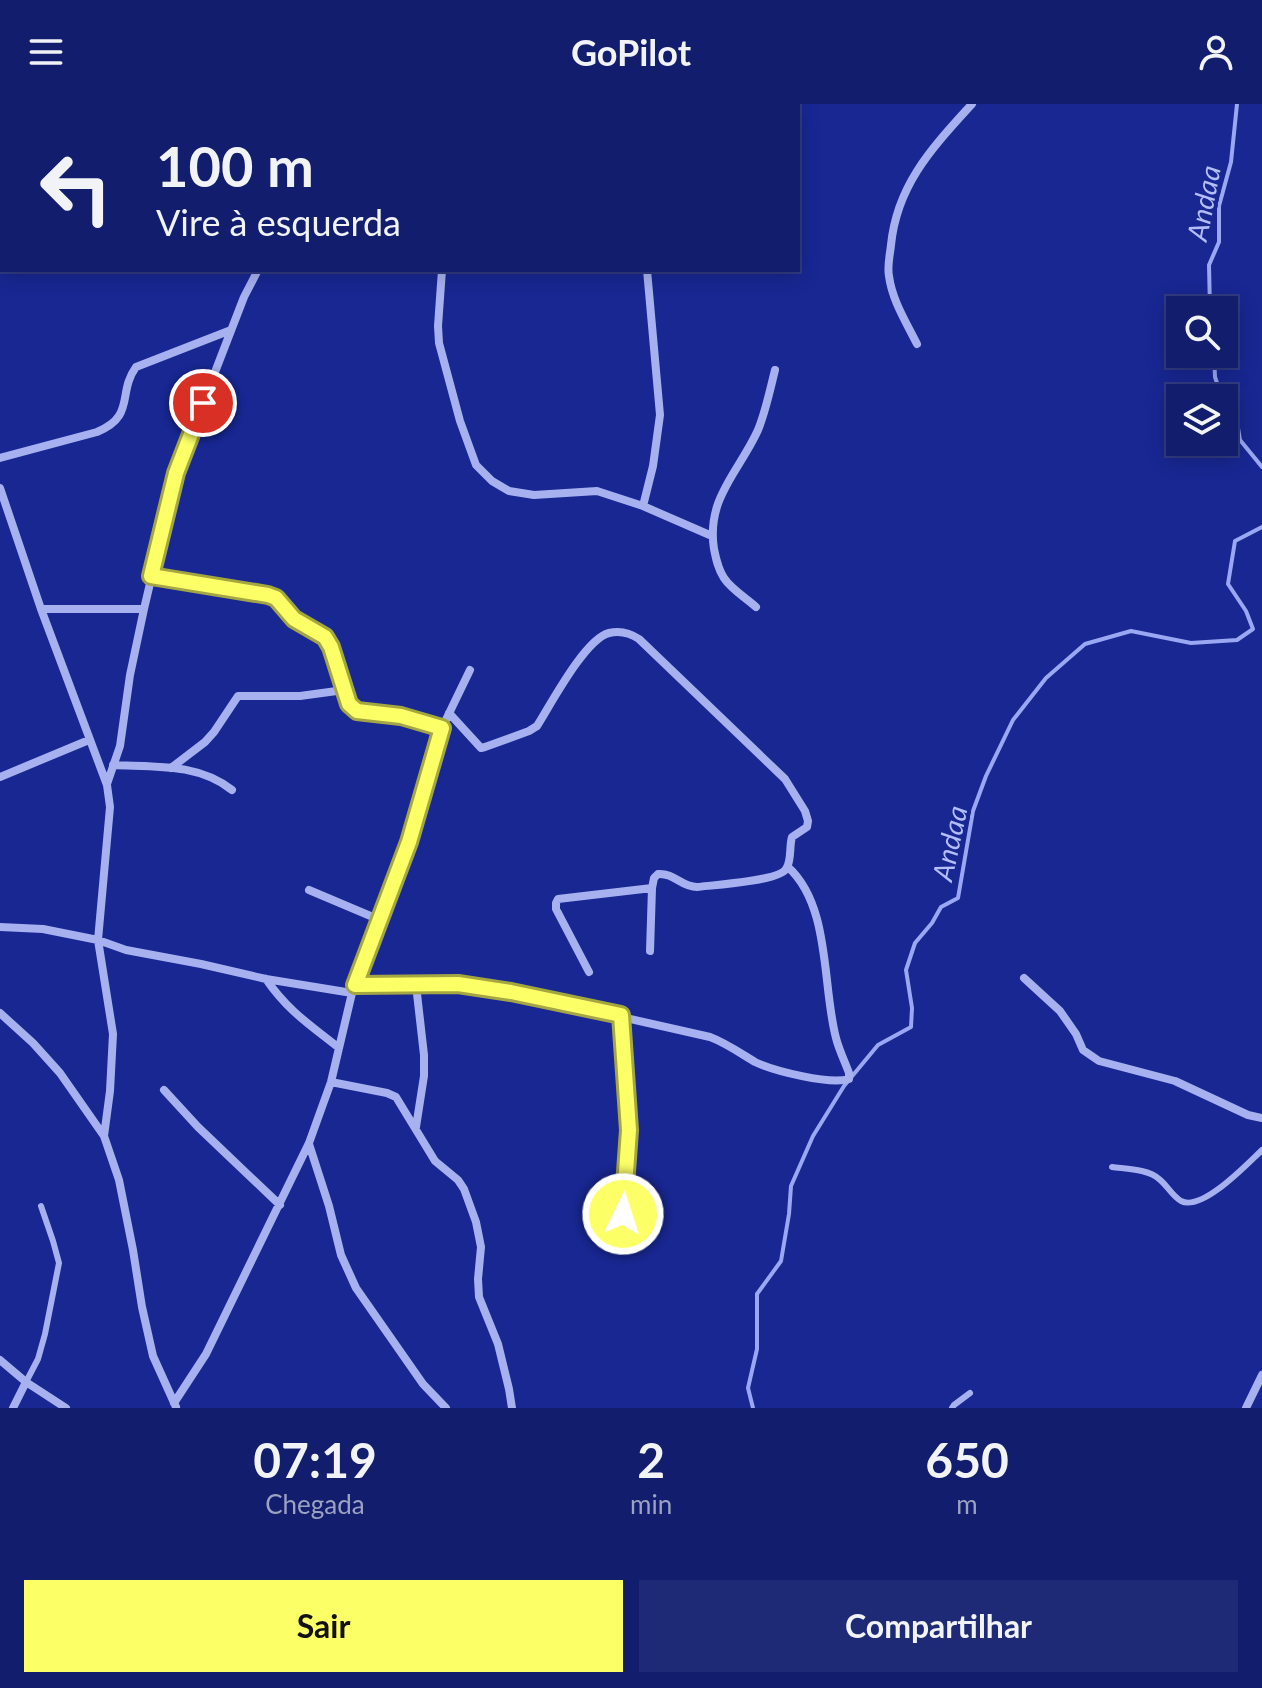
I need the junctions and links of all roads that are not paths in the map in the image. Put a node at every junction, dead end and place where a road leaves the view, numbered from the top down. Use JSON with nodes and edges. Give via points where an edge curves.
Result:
{"nodes":[{"id":1,"x":972,"y":104,"type":"edge"},
{"id":2,"x":257,"y":272,"type":"edge"},
{"id":3,"x":442,"y":272,"type":"edge"},
{"id":4,"x":647,"y":272,"type":"edge"},
{"id":5,"x":231,"y":330,"type":"junction"},
{"id":6,"x":917,"y":344,"type":"dead end"},
{"id":7,"x":775,"y":370,"type":"dead end"},
{"id":8,"x":0,"y":458,"type":"edge"},
{"id":9,"x":0,"y":488,"type":"edge"},
{"id":10,"x":643,"y":506,"type":"junction"},
{"id":11,"x":712,"y":536,"type":"junction"},
{"id":12,"x":151,"y":576,"type":"junction"},
{"id":13,"x":756,"y":607,"type":"dead end"},
{"id":14,"x":41,"y":609,"type":"junction"},
{"id":15,"x":144,"y":609,"type":"junction"},
{"id":16,"x":470,"y":670,"type":"dead end"},
{"id":17,"x":344,"y":690,"type":"junction"},
{"id":18,"x":449,"y":713,"type":"junction"},
{"id":19,"x":442,"y":728,"type":"junction"},
{"id":20,"x":89,"y":740,"type":"junction"},
{"id":21,"x":113,"y":765,"type":"junction"},
{"id":22,"x":171,"y":768,"type":"junction"},
{"id":23,"x":0,"y":777,"type":"edge"},
{"id":24,"x":107,"y":785,"type":"junction"},
{"id":25,"x":232,"y":790,"type":"dead end"},
{"id":26,"x":788,"y":867,"type":"junction"},
{"id":27,"x":652,"y":888,"type":"junction"},
{"id":28,"x":309,"y":890,"type":"dead end"},
{"id":29,"x":380,"y":920,"type":"junction"},
{"id":30,"x":0,"y":927,"type":"edge"},
{"id":31,"x":98,"y":940,"type":"junction"},
{"id":32,"x":650,"y":951,"type":"dead end"},
{"id":33,"x":589,"y":972,"type":"dead end"},
{"id":34,"x":1024,"y":978,"type":"dead end"},
{"id":35,"x":266,"y":979,"type":"junction"},
{"id":36,"x":416,"y":985,"type":"junction"},
{"id":37,"x":354,"y":989,"type":"junction"},
{"id":38,"x":0,"y":1013,"type":"edge"},
{"id":39,"x":621,"y":1015,"type":"junction"},
{"id":40,"x":339,"y":1048,"type":"junction"},
{"id":41,"x":331,"y":1082,"type":"junction"},
{"id":42,"x":164,"y":1090,"type":"dead end"},
{"id":43,"x":1262,"y":1118,"type":"edge"},
{"id":44,"x":416,"y":1128,"type":"junction"},
{"id":45,"x":104,"y":1136,"type":"junction"},
{"id":46,"x":309,"y":1143,"type":"junction"},
{"id":47,"x":1262,"y":1150,"type":"edge"},
{"id":48,"x":1112,"y":1167,"type":"dead end"},
{"id":49,"x":280,"y":1205,"type":"junction"},
{"id":50,"x":41,"y":1206,"type":"dead end"},
{"id":51,"x":621,"y":1243,"type":"dead end"},
{"id":52,"x":0,"y":1360,"type":"edge"},
{"id":53,"x":1262,"y":1375,"type":"edge"},
{"id":54,"x":26,"y":1382,"type":"junction"},
{"id":55,"x":970,"y":1393,"type":"dead end"},
{"id":56,"x":175,"y":1405,"type":"edge"},
{"id":57,"x":13,"y":1408,"type":"edge"},
{"id":58,"x":66,"y":1408,"type":"edge"},
{"id":59,"x":446,"y":1408,"type":"edge"},
{"id":60,"x":512,"y":1408,"type":"edge"},
{"id":61,"x":952,"y":1408,"type":"edge"},
{"id":62,"x":1246,"y":1408,"type":"edge"}],
"edges":[{"from":1,"to":6,"type":"street","via":[[912,177],[892,236],[888,274]]},
{"from":2,"to":5,"type":"street"},
{"from":3,"to":10,"type":"street","via":[[439,343],[476,465],[509,491],[597,491]]},
{"from":4,"to":10,"type":"street","via":[[660,415]]},
{"from":5,"to":8,"type":"street","via":[[136,367],[121,415],[111,427]]},
{"from":5,"to":12,"type":"street","via":[[176,473]]},
{"from":7,"to":11,"type":"street","via":[[757,431],[717,503]]},
{"from":9,"to":14,"type":"street"},
{"from":10,"to":11,"type":"street"},
{"from":11,"to":13,"type":"street","via":[[724,579]]},
{"from":12,"to":15,"type":"street"},
{"from":12,"to":17,"type":"street","via":[[276,598],[294,619],[325,637]]},
{"from":14,"to":15,"type":"street"},
{"from":14,"to":20,"type":"street"},
{"from":15,"to":21,"type":"street"},
{"from":16,"to":18,"type":"street"},
{"from":17,"to":19,"type":"street","via":[[357,711]]},
{"from":17,"to":22,"type":"street","via":[[238,696],[214,732]]},
{"from":18,"to":19,"type":"street"},
{"from":18,"to":26,"type":"street","via":[[481,748],[529,731],[595,640],[628,632],[785,779],[808,821],[792,837]]},
{"from":19,"to":29,"type":"street"},
{"from":20,"to":23,"type":"street"},
{"from":20,"to":24,"type":"street"},
{"from":21,"to":22,"type":"street"},
{"from":21,"to":24,"type":"street"},
{"from":22,"to":25,"type":"street","via":[[210,776]]},
{"from":24,"to":31,"type":"street","via":[[110,807]]},
{"from":26,"to":27,"type":"street","via":[[779,876],[697,887],[658,874]]},
{"from":26,"to":39,"type":"street","via":[[803,883],[821,935],[836,1040],[849,1079],[777,1070],[710,1037]]},
{"from":27,"to":32,"type":"street"},
{"from":27,"to":33,"type":"street","via":[[558,899],[556,909]]},
{"from":28,"to":29,"type":"street"},
{"from":29,"to":37,"type":"street"},
{"from":30,"to":31,"type":"street"},
{"from":31,"to":35,"type":"street"},
{"from":31,"to":45,"type":"street","via":[[113,1034]]},
{"from":34,"to":43,"type":"street","via":[[1060,1011],[1090,1056],[1175,1081]]},
{"from":35,"to":37,"type":"street"},
{"from":35,"to":40,"type":"street","via":[[290,1009]]},
{"from":36,"to":37,"type":"street"},
{"from":36,"to":39,"type":"street","via":[[458,984]]},
{"from":36,"to":44,"type":"street","via":[[424,1065]]},
{"from":37,"to":40,"type":"street"},
{"from":38,"to":45,"type":"street","via":[[60,1073]]},
{"from":39,"to":51,"type":"street","via":[[629,1130]]},
{"from":40,"to":41,"type":"street"},
{"from":41,"to":44,"type":"street","via":[[396,1097]]},
{"from":41,"to":46,"type":"street"},
{"from":42,"to":49,"type":"street"},
{"from":44,"to":60,"type":"street","via":[[435,1161],[464,1189],[476,1222],[479,1297],[498,1344]]},
{"from":45,"to":56,"type":"street","via":[[119,1180],[153,1356]]},
{"from":46,"to":49,"type":"street"},
{"from":46,"to":59,"type":"street","via":[[341,1255],[356,1288]]},
{"from":47,"to":48,"type":"lane","via":[[1219,1189],[1187,1203],[1154,1175]]},
{"from":49,"to":56,"type":"street"},
{"from":50,"to":54,"type":"lane","via":[[59,1263],[45,1334]]},
{"from":52,"to":54,"type":"street"},
{"from":53,"to":62,"type":"street"},
{"from":54,"to":57,"type":"street"},
{"from":54,"to":58,"type":"street"},
{"from":55,"to":61,"type":"lane"}]}
